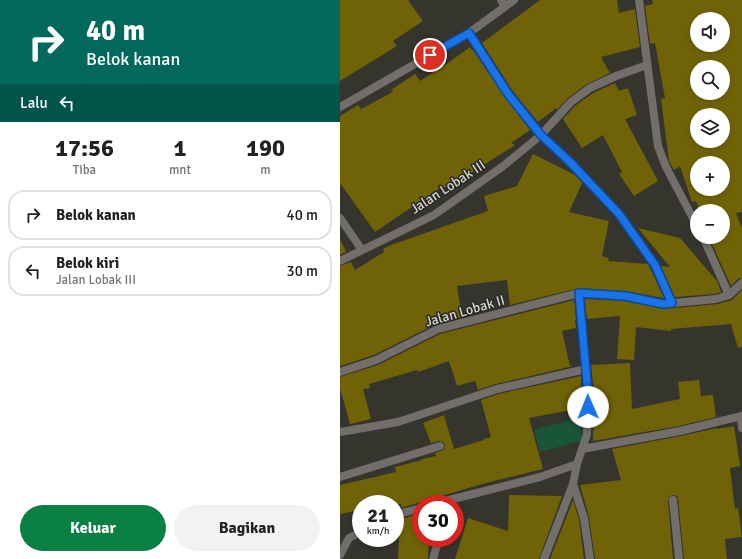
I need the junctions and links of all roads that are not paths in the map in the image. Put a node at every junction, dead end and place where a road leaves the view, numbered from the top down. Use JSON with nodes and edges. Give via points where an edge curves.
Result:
{"nodes":[{"id":1,"x":514,"y":0,"type":"edge"},
{"id":2,"x":639,"y":0,"type":"edge"},
{"id":3,"x":503,"y":3,"type":"edge"},
{"id":4,"x":469,"y":33,"type":"junction"},
{"id":5,"x":647,"y":65,"type":"junction"},
{"id":6,"x":340,"y":107,"type":"edge"},
{"id":7,"x":541,"y":135,"type":"junction"},
{"id":8,"x":690,"y":213,"type":"edge"},
{"id":9,"x":340,"y":218,"type":"edge"},
{"id":10,"x":706,"y":244,"type":"edge"},
{"id":11,"x":362,"y":250,"type":"junction"},
{"id":12,"x":340,"y":261,"type":"edge"},
{"id":13,"x":742,"y":283,"type":"edge"},
{"id":14,"x":579,"y":293,"type":"junction"},
{"id":15,"x":729,"y":295,"type":"junction"},
{"id":16,"x":672,"y":303,"type":"junction"},
{"id":17,"x":586,"y":369,"type":"junction"},
{"id":18,"x":340,"y":372,"type":"edge"},
{"id":19,"x":741,"y":416,"type":"edge"},
{"id":20,"x":742,"y":428,"type":"edge"},
{"id":21,"x":340,"y":432,"type":"edge"},
{"id":22,"x":440,"y":446,"type":"dead end"},
{"id":23,"x":582,"y":449,"type":"junction"},
{"id":24,"x":577,"y":464,"type":"junction"},
{"id":25,"x":340,"y":477,"type":"edge"},
{"id":26,"x":573,"y":484,"type":"junction"},
{"id":27,"x":464,"y":498,"type":"edge"},
{"id":28,"x":673,"y":500,"type":"dead end"},
{"id":29,"x":352,"y":536,"type":"edge"},
{"id":30,"x":436,"y":547,"type":"edge"},
{"id":31,"x":340,"y":554,"type":"edge"},
{"id":32,"x":433,"y":559,"type":"edge"},
{"id":33,"x":544,"y":559,"type":"edge"},
{"id":34,"x":590,"y":559,"type":"edge"},
{"id":35,"x":679,"y":559,"type":"edge"}],
"edges":[{"from":1,"to":3,"type":"street"},
{"from":2,"to":5,"type":"street"},
{"from":3,"to":4,"type":"street"},
{"from":4,"to":6,"type":"street"},
{"from":4,"to":7,"type":"street","via":[[508,94]]},
{"from":5,"to":7,"type":"street","name":"Jalan Lobak III","via":[[590,88],[571,102]]},
{"from":5,"to":8,"type":"street","via":[[658,146]]},
{"from":7,"to":11,"type":"street","name":"Jalan Lobak III","via":[[502,167],[434,215]]},
{"from":7,"to":16,"type":"street","via":[[619,214],[655,265]]},
{"from":9,"to":11,"type":"street"},
{"from":10,"to":15,"type":"street"},
{"from":11,"to":12,"type":"street","name":"Jalan Lobak III"},
{"from":13,"to":15,"type":"street"},
{"from":14,"to":16,"type":"street","name":"Jalan Lobak II"},
{"from":14,"to":17,"type":"street"},
{"from":14,"to":18,"type":"street","name":"Jalan Lobak II","via":[[438,329],[376,360]]},
{"from":15,"to":16,"type":"street","name":"Jalan Lobak II","via":[[716,299]]},
{"from":17,"to":21,"type":"street","via":[[497,389],[398,422]]},
{"from":17,"to":23,"type":"street","via":[[587,434]]},
{"from":19,"to":20,"type":"street"},
{"from":19,"to":23,"type":"street","via":[[680,431]]},
{"from":22,"to":25,"type":"street"},
{"from":23,"to":24,"type":"street"},
{"from":24,"to":26,"type":"street"},
{"from":24,"to":27,"type":"street"},
{"from":26,"to":33,"type":"street"},
{"from":26,"to":34,"type":"street","via":[[584,518]]},
{"from":28,"to":35,"type":"street"},
{"from":29,"to":31,"type":"street"},
{"from":30,"to":32,"type":"street"}]}
